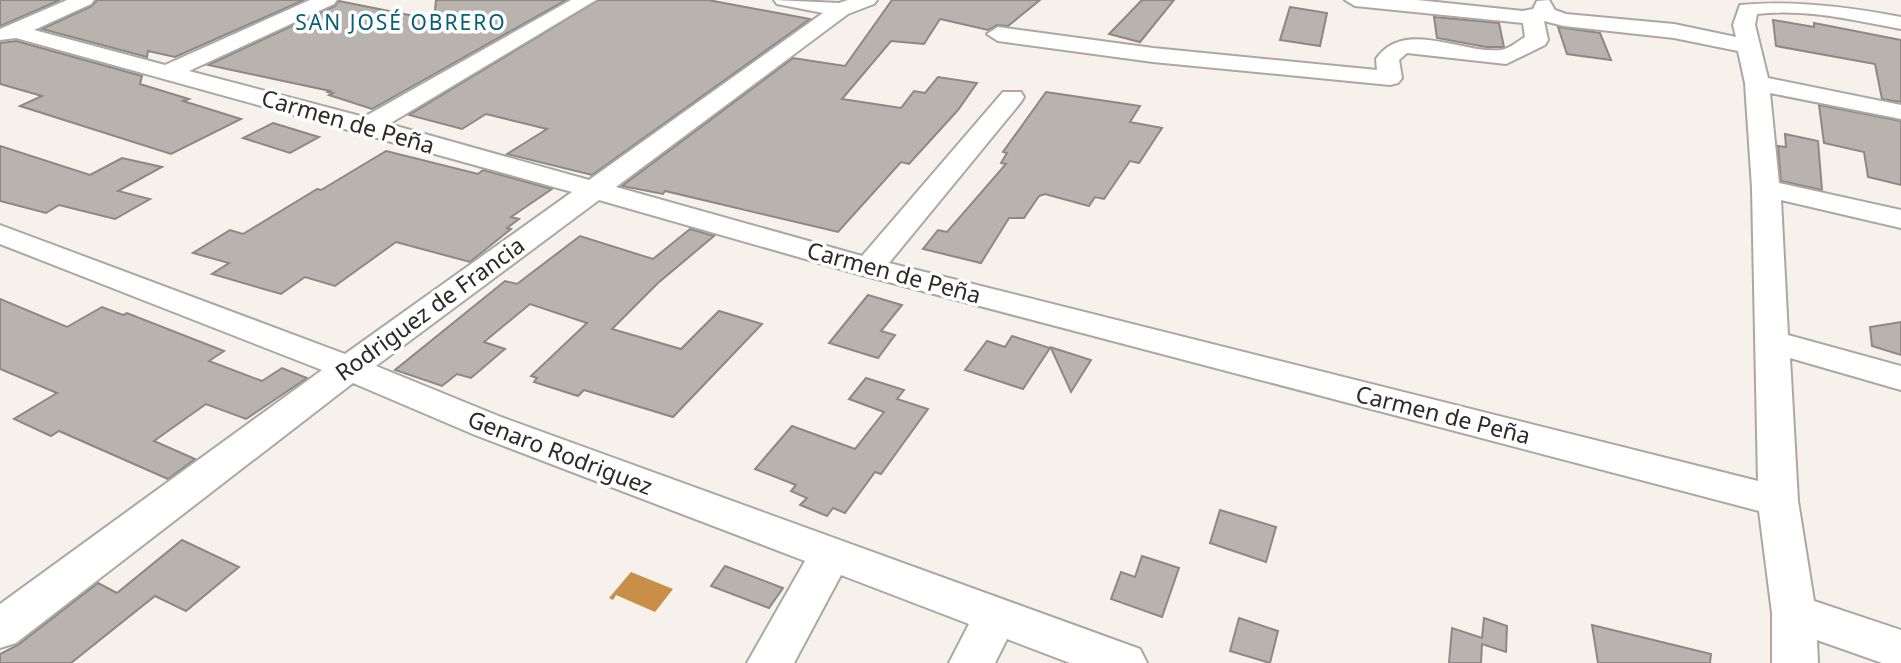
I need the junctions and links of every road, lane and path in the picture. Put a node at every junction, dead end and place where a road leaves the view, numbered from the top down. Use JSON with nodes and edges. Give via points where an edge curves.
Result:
{"nodes":[{"id":1,"x":84,"y":0,"type":"edge"},
{"id":2,"x":327,"y":0,"type":"edge"},
{"id":3,"x":586,"y":0,"type":"edge"},
{"id":4,"x":784,"y":0,"type":"edge"},
{"id":5,"x":1355,"y":0,"type":"edge"},
{"id":6,"x":854,"y":5,"type":"edge"},
{"id":7,"x":1539,"y":10,"type":"edge"},
{"id":8,"x":1901,"y":23,"type":"edge"},
{"id":9,"x":7,"y":34,"type":"edge"},
{"id":10,"x":998,"y":34,"type":"dead end"},
{"id":11,"x":1749,"y":47,"type":"junction"},
{"id":12,"x":168,"y":72,"type":"junction"},
{"id":13,"x":1757,"y":83,"type":"junction"},
{"id":14,"x":1012,"y":97,"type":"dead end"},
{"id":15,"x":1901,"y":112,"type":"edge"},
{"id":16,"x":367,"y":126,"type":"junction"},
{"id":17,"x":1766,"y":188,"type":"junction"},
{"id":18,"x":591,"y":191,"type":"junction"},
{"id":19,"x":1901,"y":219,"type":"edge"},
{"id":20,"x":0,"y":234,"type":"edge"},
{"id":21,"x":869,"y":267,"type":"junction"},
{"id":22,"x":1774,"y":342,"type":"junction"},
{"id":23,"x":349,"y":368,"type":"junction"},
{"id":24,"x":1901,"y":378,"type":"edge"},
{"id":25,"x":1778,"y":501,"type":"junction"},
{"id":26,"x":831,"y":554,"type":"junction"},
{"id":27,"x":1794,"y":613,"type":"junction"},
{"id":28,"x":996,"y":615,"type":"junction"},
{"id":29,"x":0,"y":629,"type":"edge"},
{"id":30,"x":1901,"y":650,"type":"edge"},
{"id":31,"x":770,"y":663,"type":"edge"},
{"id":32,"x":972,"y":663,"type":"edge"},
{"id":33,"x":1124,"y":663,"type":"edge"},
{"id":34,"x":1795,"y":663,"type":"edge"}],
"edges":[{"from":1,"to":9,"type":"street"},
{"from":2,"to":12,"type":"street"},
{"from":3,"to":16,"type":"street"},
{"from":4,"to":6,"type":"street"},
{"from":5,"to":7,"type":"street"},
{"from":6,"to":18,"type":"street","name":"Rodriguez de Francia"},
{"from":7,"to":10,"type":"street","via":[[1537,40],[1506,57],[1399,47],[1387,59],[1390,78],[1153,55]]},
{"from":7,"to":11,"type":"street","via":[[1564,20],[1674,31]]},
{"from":8,"to":11,"type":"street","via":[[1762,4],[1748,9],[1744,25]]},
{"from":9,"to":12,"type":"street","name":"Carmen de Peña"},
{"from":11,"to":13,"type":"street"},
{"from":12,"to":16,"type":"street","name":"Carmen de Peña"},
{"from":13,"to":15,"type":"street"},
{"from":13,"to":17,"type":"street"},
{"from":14,"to":21,"type":"street"},
{"from":16,"to":18,"type":"street","name":"Carmen de Peña"},
{"from":17,"to":19,"type":"street"},
{"from":17,"to":22,"type":"street"},
{"from":18,"to":21,"type":"street","name":"Carmen de Peña"},
{"from":18,"to":23,"type":"street","name":"Rodriguez de Francia"},
{"from":20,"to":23,"type":"street","name":"Genaro Rodriguez"},
{"from":21,"to":25,"type":"street","name":"Carmen de Peña"},
{"from":22,"to":24,"type":"street"},
{"from":22,"to":25,"type":"street"},
{"from":23,"to":26,"type":"street","name":"Genaro Rodriguez","via":[[488,426]]},
{"from":23,"to":29,"type":"street","name":"Rodriguez de Francia"},
{"from":25,"to":27,"type":"street"},
{"from":26,"to":28,"type":"street","name":"Genaro Rodriguez"},
{"from":26,"to":31,"type":"street"},
{"from":27,"to":30,"type":"street"},
{"from":27,"to":34,"type":"street"},
{"from":28,"to":32,"type":"street"},
{"from":28,"to":33,"type":"street","name":"Genaro Rodriguez"}]}
